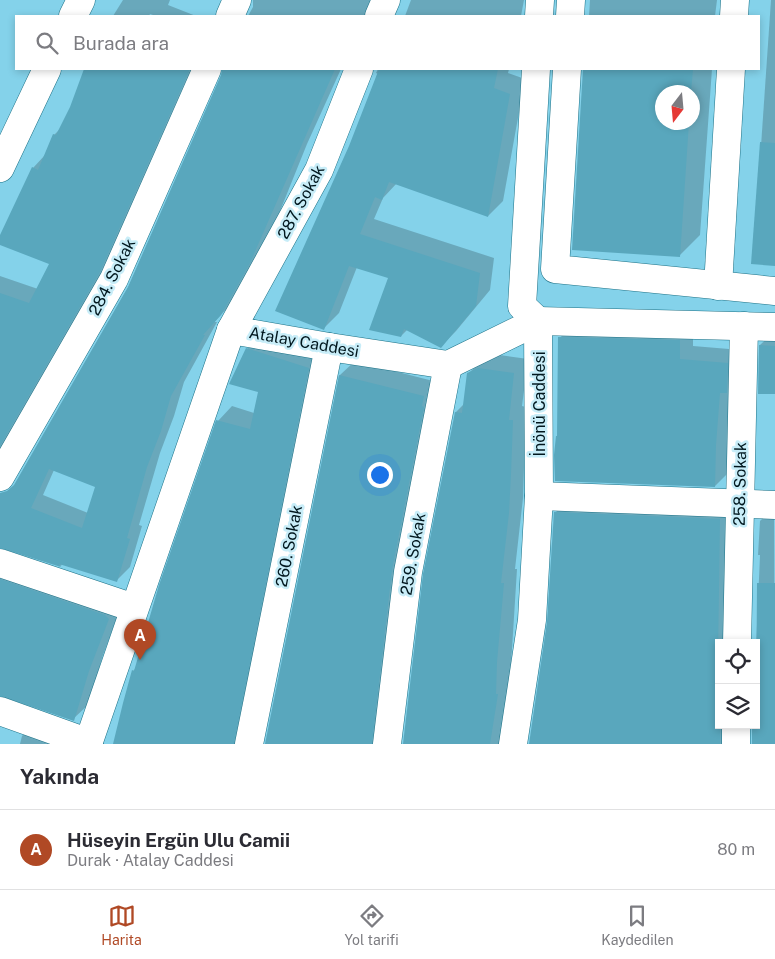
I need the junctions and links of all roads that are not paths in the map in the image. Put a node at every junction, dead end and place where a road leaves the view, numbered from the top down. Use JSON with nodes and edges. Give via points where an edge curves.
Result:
{"nodes":[{"id":1,"x":81,"y":0,"type":"edge"},
{"id":2,"x":237,"y":0,"type":"edge"},
{"id":3,"x":386,"y":0,"type":"edge"},
{"id":4,"x":540,"y":0,"type":"edge"},
{"id":5,"x":571,"y":0,"type":"edge"},
{"id":6,"x":735,"y":0,"type":"edge"},
{"id":7,"x":73,"y":15,"type":"edge"},
{"id":8,"x":230,"y":15,"type":"edge"},
{"id":9,"x":380,"y":15,"type":"edge"},
{"id":10,"x":539,"y":15,"type":"edge"},
{"id":11,"x":570,"y":15,"type":"edge"},
{"id":12,"x":734,"y":15,"type":"edge"},
{"id":13,"x":47,"y":70,"type":"edge"},
{"id":14,"x":207,"y":70,"type":"edge"},
{"id":15,"x":359,"y":70,"type":"edge"},
{"id":16,"x":536,"y":70,"type":"edge"},
{"id":17,"x":567,"y":70,"type":"edge"},
{"id":18,"x":731,"y":70,"type":"edge"},
{"id":19,"x":0,"y":168,"type":"edge"},
{"id":20,"x":718,"y":286,"type":"junction"},
{"id":21,"x":775,"y":291,"type":"edge"},
{"id":22,"x":538,"y":321,"type":"junction"},
{"id":23,"x":744,"y":326,"type":"junction"},
{"id":24,"x":775,"y":327,"type":"edge"},
{"id":25,"x":231,"y":330,"type":"junction"},
{"id":26,"x":329,"y":347,"type":"junction"},
{"id":27,"x":448,"y":365,"type":"junction"},
{"id":28,"x":0,"y":477,"type":"edge"},
{"id":29,"x":539,"y":496,"type":"junction"},
{"id":30,"x":739,"y":504,"type":"junction"},
{"id":31,"x":775,"y":505,"type":"edge"},
{"id":32,"x":0,"y":563,"type":"edge"},
{"id":33,"x":134,"y":608,"type":"junction"},
{"id":34,"x":737,"y":639,"type":"edge"},
{"id":35,"x":0,"y":711,"type":"edge"},
{"id":36,"x":736,"y":729,"type":"edge"},
{"id":37,"x":89,"y":743,"type":"edge"},
{"id":38,"x":249,"y":744,"type":"edge"},
{"id":39,"x":387,"y":744,"type":"edge"},
{"id":40,"x":513,"y":744,"type":"edge"},
{"id":41,"x":736,"y":744,"type":"edge"}],
"edges":[{"from":1,"to":7,"type":"street"},
{"from":2,"to":8,"type":"street"},
{"from":3,"to":9,"type":"street"},
{"from":4,"to":10,"type":"street"},
{"from":5,"to":11,"type":"street"},
{"from":6,"to":12,"type":"street"},
{"from":13,"to":19,"type":"street"},
{"from":14,"to":28,"type":"street","name":"284. Sokak","via":[[114,279]]},
{"from":15,"to":25,"type":"street","name":"287. Sokak","via":[[319,170]]},
{"from":16,"to":22,"type":"street","via":[[522,306]]},
{"from":17,"to":20,"type":"street","via":[[555,269]]},
{"from":18,"to":20,"type":"street"},
{"from":20,"to":21,"type":"street"},
{"from":22,"to":23,"type":"street"},
{"from":22,"to":27,"type":"street"},
{"from":22,"to":29,"type":"street","name":"İnönü Caddesi"},
{"from":23,"to":24,"type":"street"},
{"from":23,"to":30,"type":"street","name":"258. Sokak"},
{"from":25,"to":26,"type":"street","name":"Atalay Caddesi"},
{"from":25,"to":33,"type":"street","name":"Atalay Caddesi"},
{"from":26,"to":27,"type":"street","name":"Atalay Caddesi"},
{"from":26,"to":38,"type":"street","name":"260. Sokak"},
{"from":27,"to":39,"type":"street","name":"259. Sokak","via":[[408,572]]},
{"from":29,"to":30,"type":"street"},
{"from":29,"to":40,"type":"street","name":"İnönü Caddesi","via":[[532,620]]},
{"from":30,"to":31,"type":"street"},
{"from":30,"to":34,"type":"street","name":"258. Sokak"},
{"from":32,"to":33,"type":"street"},
{"from":33,"to":37,"type":"street","name":"Atalay Caddesi"},
{"from":35,"to":37,"type":"street"},
{"from":36,"to":41,"type":"street"}]}
